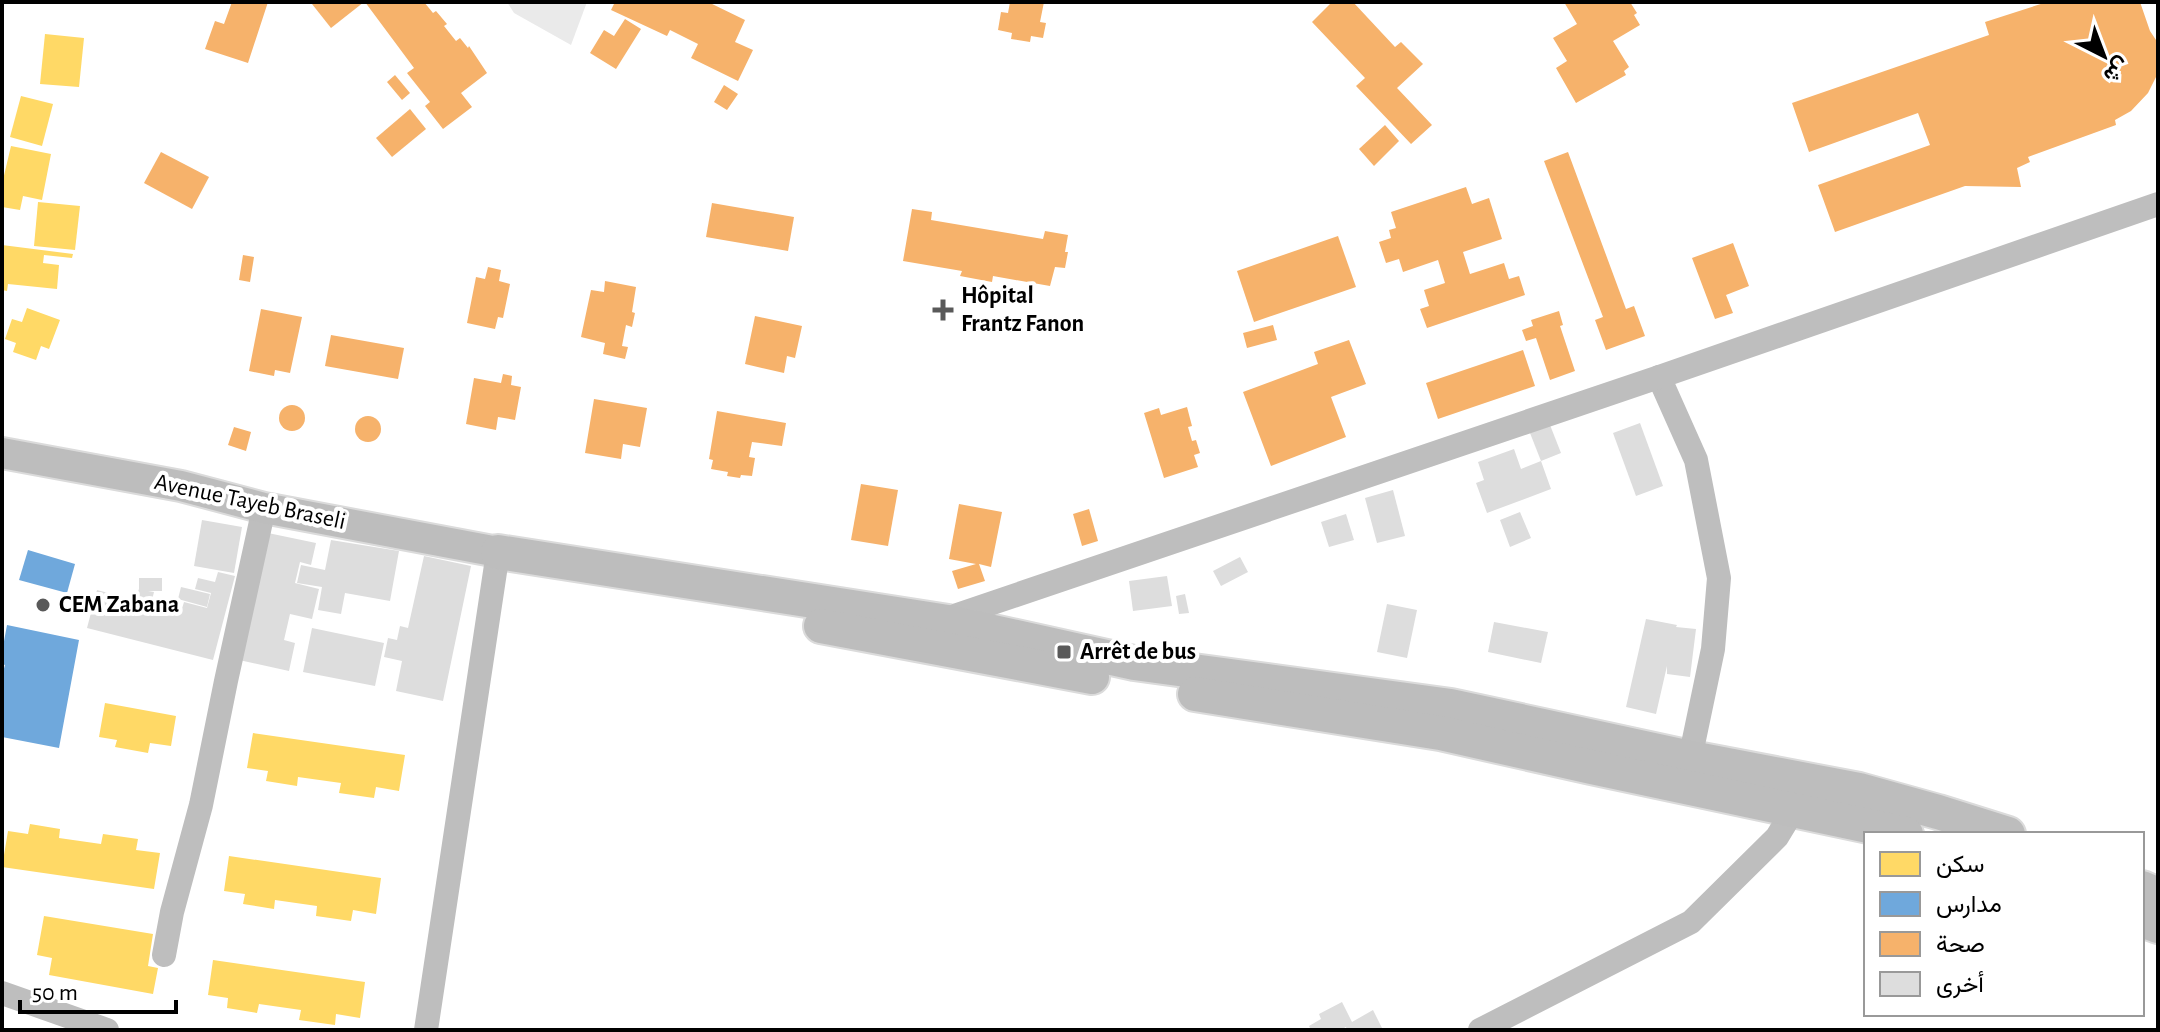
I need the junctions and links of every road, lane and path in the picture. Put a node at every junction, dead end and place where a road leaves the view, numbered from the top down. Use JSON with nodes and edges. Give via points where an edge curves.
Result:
{"nodes":[{"id":1,"x":2158,"y":204,"type":"edge"},
{"id":2,"x":1659,"y":377,"type":"junction"},
{"id":3,"x":2,"y":453,"type":"edge"},
{"id":4,"x":264,"y":508,"type":"junction"},
{"id":5,"x":498,"y":552,"type":"junction"},
{"id":6,"x":941,"y":634,"type":"junction"},
{"id":7,"x":1688,"y":772,"type":"junction"},
{"id":8,"x":1794,"y":809,"type":"junction"},
{"id":9,"x":1897,"y":832,"type":"edge"},
{"id":10,"x":2002,"y":832,"type":"edge"},
{"id":11,"x":164,"y":955,"type":"dead end"},
{"id":12,"x":2,"y":993,"type":"edge"},
{"id":13,"x":107,"y":1030,"type":"edge"},
{"id":14,"x":426,"y":1030,"type":"edge"},
{"id":15,"x":1480,"y":1030,"type":"edge"}],
"edges":[{"from":1,"to":2,"type":"street"},
{"from":2,"to":6,"type":"street","via":[[957,615]]},
{"from":2,"to":7,"type":"street","via":[[1696,460],[1719,578],[1713,649]]},
{"from":3,"to":4,"type":"main road","name":"Avenue Tayeb Braseli","via":[[181,486]]},
{"from":4,"to":5,"type":"main road","name":"Avenue Tayeb Braseli"},
{"from":4,"to":11,"type":"street"},
{"from":5,"to":6,"type":"highway"},
{"from":5,"to":14,"type":"street"},
{"from":6,"to":7,"type":"highway","via":[[1451,706]]},
{"from":7,"to":8,"type":"highway"},
{"from":7,"to":10,"type":"highway","via":[[1859,790]]},
{"from":8,"to":9,"type":"highway"},
{"from":8,"to":15,"type":"street","via":[[1777,837],[1691,922]]},
{"from":12,"to":13,"type":"street"}]}
